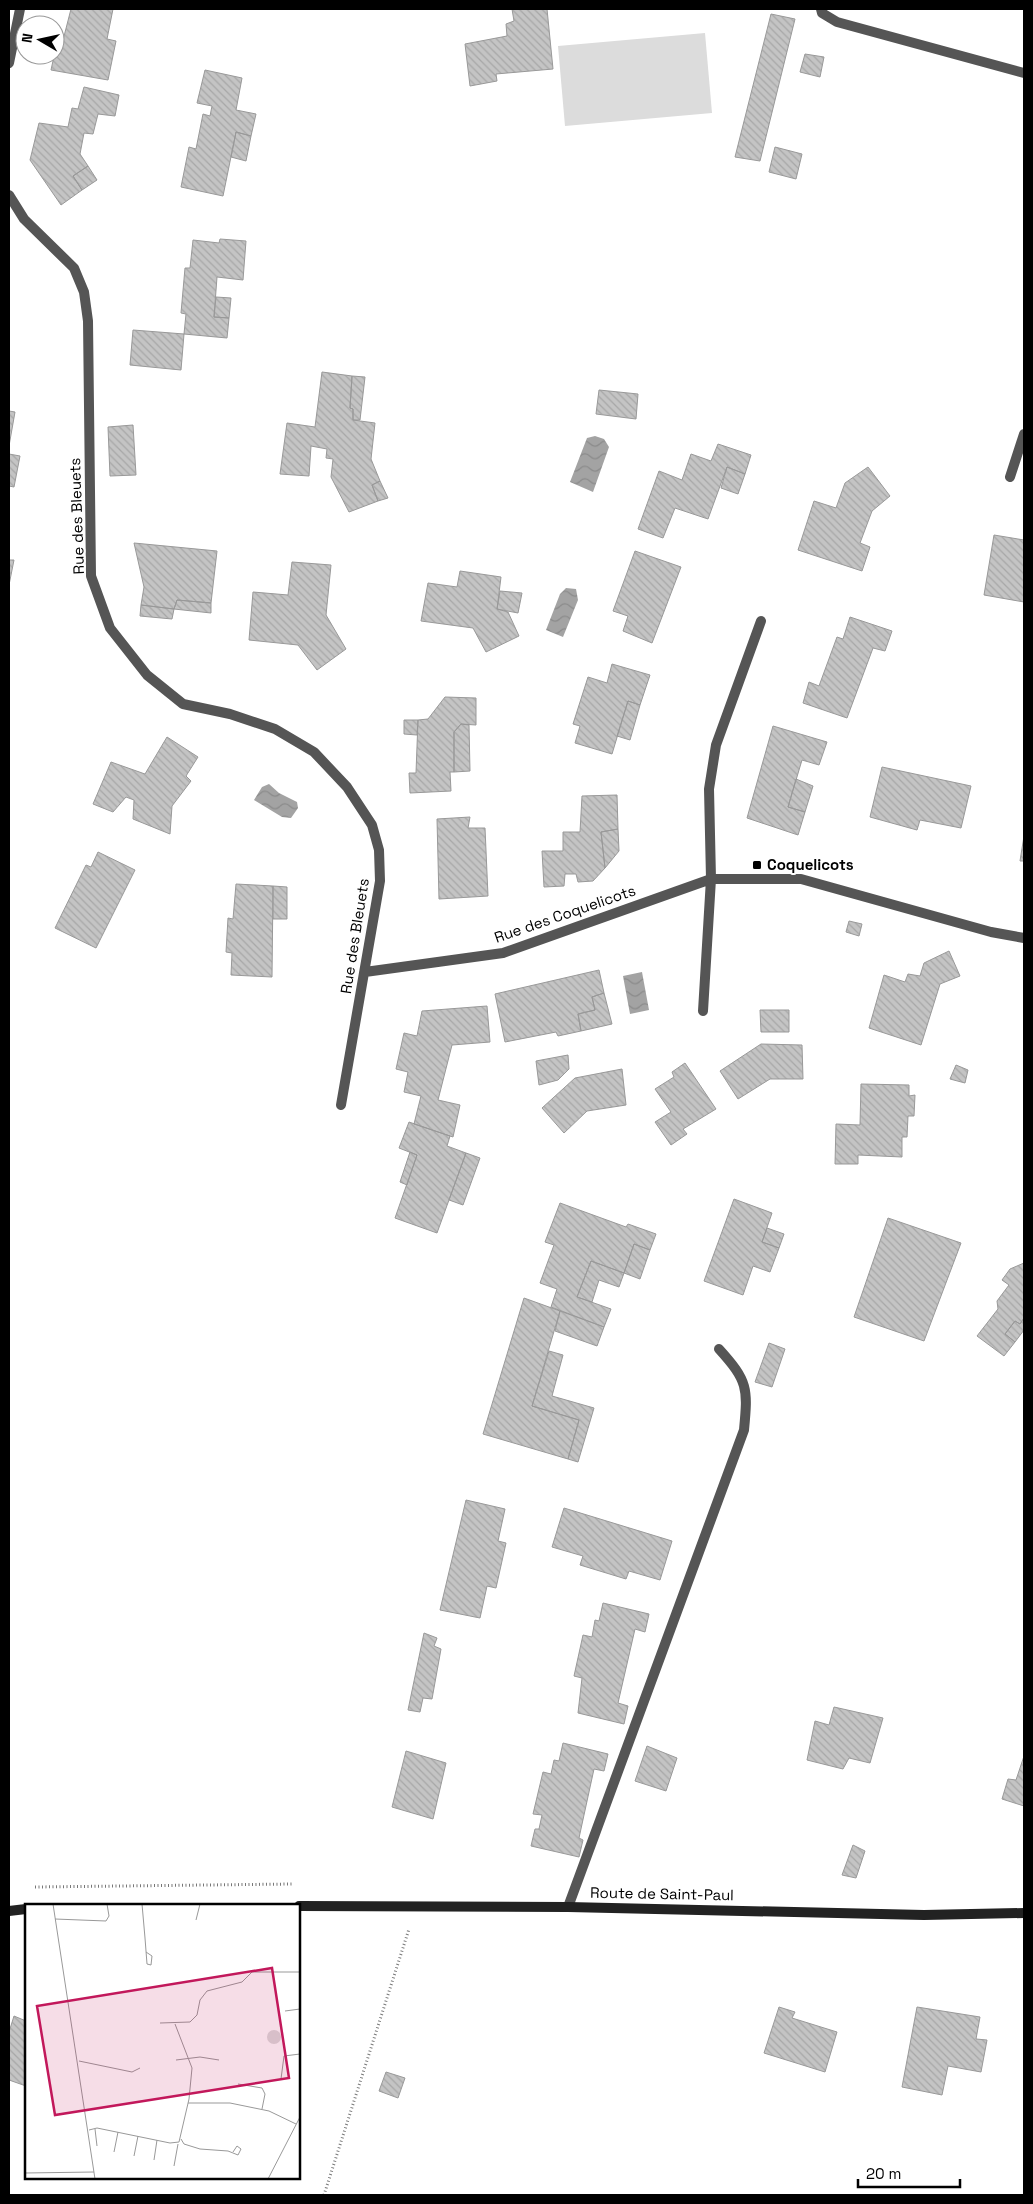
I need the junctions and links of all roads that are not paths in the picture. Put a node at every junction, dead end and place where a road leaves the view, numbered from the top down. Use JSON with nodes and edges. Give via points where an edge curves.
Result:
{"nodes":[{"id":1,"x":20,"y":9,"type":"edge"},
{"id":2,"x":821,"y":9,"type":"edge"},
{"id":3,"x":9,"y":63,"type":"edge"},
{"id":4,"x":1024,"y":73,"type":"edge"},
{"id":5,"x":9,"y":195,"type":"edge"},
{"id":6,"x":1024,"y":434,"type":"edge"},
{"id":7,"x":1010,"y":477,"type":"dead end"},
{"id":8,"x":761,"y":621,"type":"dead end"},
{"id":9,"x":711,"y":879,"type":"junction"},
{"id":10,"x":1024,"y":938,"type":"edge"},
{"id":11,"x":365,"y":972,"type":"junction"},
{"id":12,"x":703,"y":1011,"type":"dead end"},
{"id":13,"x":341,"y":1105,"type":"dead end"},
{"id":14,"x":719,"y":1349,"type":"dead end"},
{"id":15,"x":300,"y":1906,"type":"edge"},
{"id":16,"x":568,"y":1907,"type":"junction"},
{"id":17,"x":25,"y":1910,"type":"edge"},
{"id":18,"x":9,"y":1911,"type":"edge"},
{"id":19,"x":1024,"y":1913,"type":"edge"}],
"edges":[{"from":1,"to":3,"type":"street"},
{"from":2,"to":4,"type":"street","via":[[837,22]]},
{"from":5,"to":11,"type":"street","name":"Rue des Bleuets","via":[[24,219],[74,268],[84,292],[88,321],[91,576],[110,628],[148,675],[183,704],[230,714],[275,729],[314,752],[347,787],[372,825],[379,850],[380,881]]},
{"from":6,"to":7,"type":"street"},
{"from":8,"to":9,"type":"street","via":[[716,744],[709,789]]},
{"from":9,"to":10,"type":"street","name":"Rue des Coquelicots","via":[[801,879],[991,932]]},
{"from":9,"to":11,"type":"street","name":"Rue des Coquelicots","via":[[503,952]]},
{"from":9,"to":12,"type":"street"},
{"from":11,"to":13,"type":"street","name":"Rue des Bleuets"},
{"from":14,"to":16,"type":"street","via":[[736,1367],[747,1393],[744,1430]]},
{"from":15,"to":16,"type":"street","name":"Route de Saint-Paul"},
{"from":16,"to":19,"type":"street","name":"Route de Saint-Paul","via":[[924,1915]]},
{"from":17,"to":18,"type":"street"}]}
